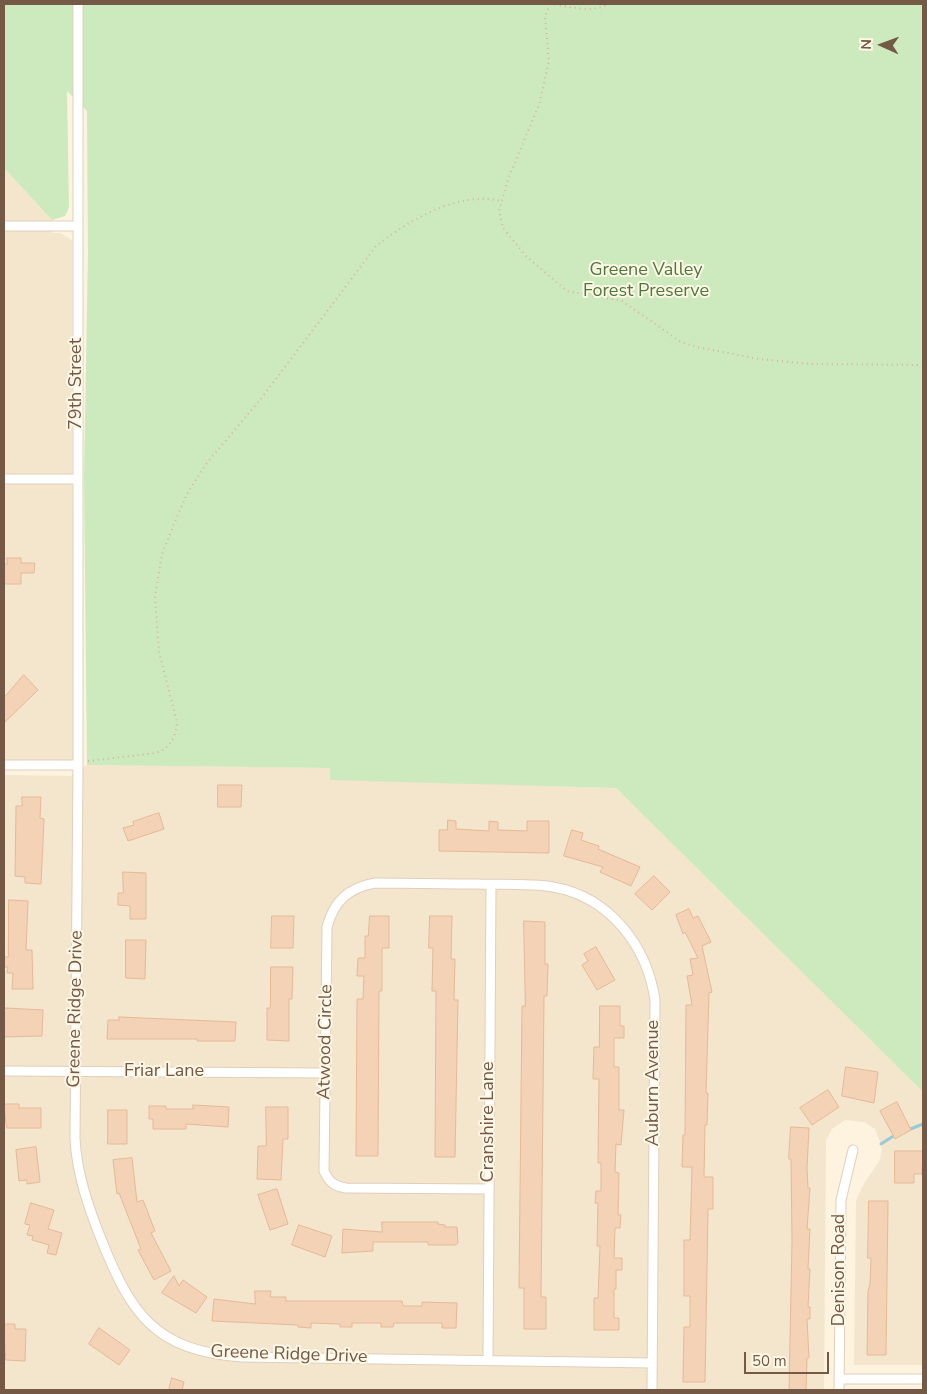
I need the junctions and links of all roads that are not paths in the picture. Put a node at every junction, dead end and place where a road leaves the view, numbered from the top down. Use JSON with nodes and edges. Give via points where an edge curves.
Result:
{"nodes":[{"id":1,"x":78,"y":4,"type":"edge"},
{"id":2,"x":4,"y":226,"type":"edge"},
{"id":3,"x":78,"y":226,"type":"junction"},
{"id":4,"x":4,"y":479,"type":"edge"},
{"id":5,"x":77,"y":479,"type":"junction"},
{"id":6,"x":4,"y":765,"type":"edge"},
{"id":7,"x":78,"y":765,"type":"junction"},
{"id":8,"x":491,"y":885,"type":"junction"},
{"id":9,"x":4,"y":1071,"type":"edge"},
{"id":10,"x":75,"y":1072,"type":"junction"},
{"id":11,"x":325,"y":1073,"type":"junction"},
{"id":12,"x":853,"y":1150,"type":"dead end"},
{"id":13,"x":489,"y":1189,"type":"junction"},
{"id":14,"x":488,"y":1360,"type":"junction"},
{"id":15,"x":652,"y":1363,"type":"junction"},
{"id":16,"x":840,"y":1379,"type":"junction"},
{"id":17,"x":923,"y":1379,"type":"edge"},
{"id":18,"x":652,"y":1390,"type":"edge"},
{"id":19,"x":839,"y":1390,"type":"edge"}],
"edges":[{"from":1,"to":3,"type":"street","name":"79th Street"},
{"from":2,"to":3,"type":"street"},
{"from":3,"to":5,"type":"street","name":"79th Street"},
{"from":4,"to":5,"type":"street"},
{"from":5,"to":7,"type":"street","name":"79th Street"},
{"from":6,"to":7,"type":"street"},
{"from":7,"to":10,"type":"street","name":"Greene Ridge Drive"},
{"from":8,"to":11,"type":"street","name":"Atwood Circle","via":[[375,882],[357,887],[341,898],[327,927]]},
{"from":8,"to":13,"type":"street","name":"Cranshire Lane"},
{"from":8,"to":15,"type":"street","name":"Auburn Avenue","via":[[555,888],[585,898],[610,914],[630,935],[651,978],[655,1000]]},
{"from":9,"to":10,"type":"street","name":"Friar Lane"},
{"from":10,"to":11,"type":"street","name":"Friar Lane"},
{"from":10,"to":14,"type":"street","name":"Greene Ridge Drive","via":[[76,1153],[82,1187],[122,1289],[132,1305],[154,1327],[183,1345],[224,1355]]},
{"from":11,"to":13,"type":"street","name":"Atwood Circle","via":[[324,1171],[331,1183],[346,1188]]},
{"from":12,"to":16,"type":"street","name":"Denison Road","via":[[841,1200]]},
{"from":13,"to":14,"type":"street","name":"Cranshire Lane"},
{"from":14,"to":15,"type":"street","name":"Greene Ridge Drive"},
{"from":15,"to":18,"type":"street","name":"Auburn Avenue"},
{"from":16,"to":17,"type":"street"},
{"from":16,"to":19,"type":"street","name":"Denison Road"}]}
